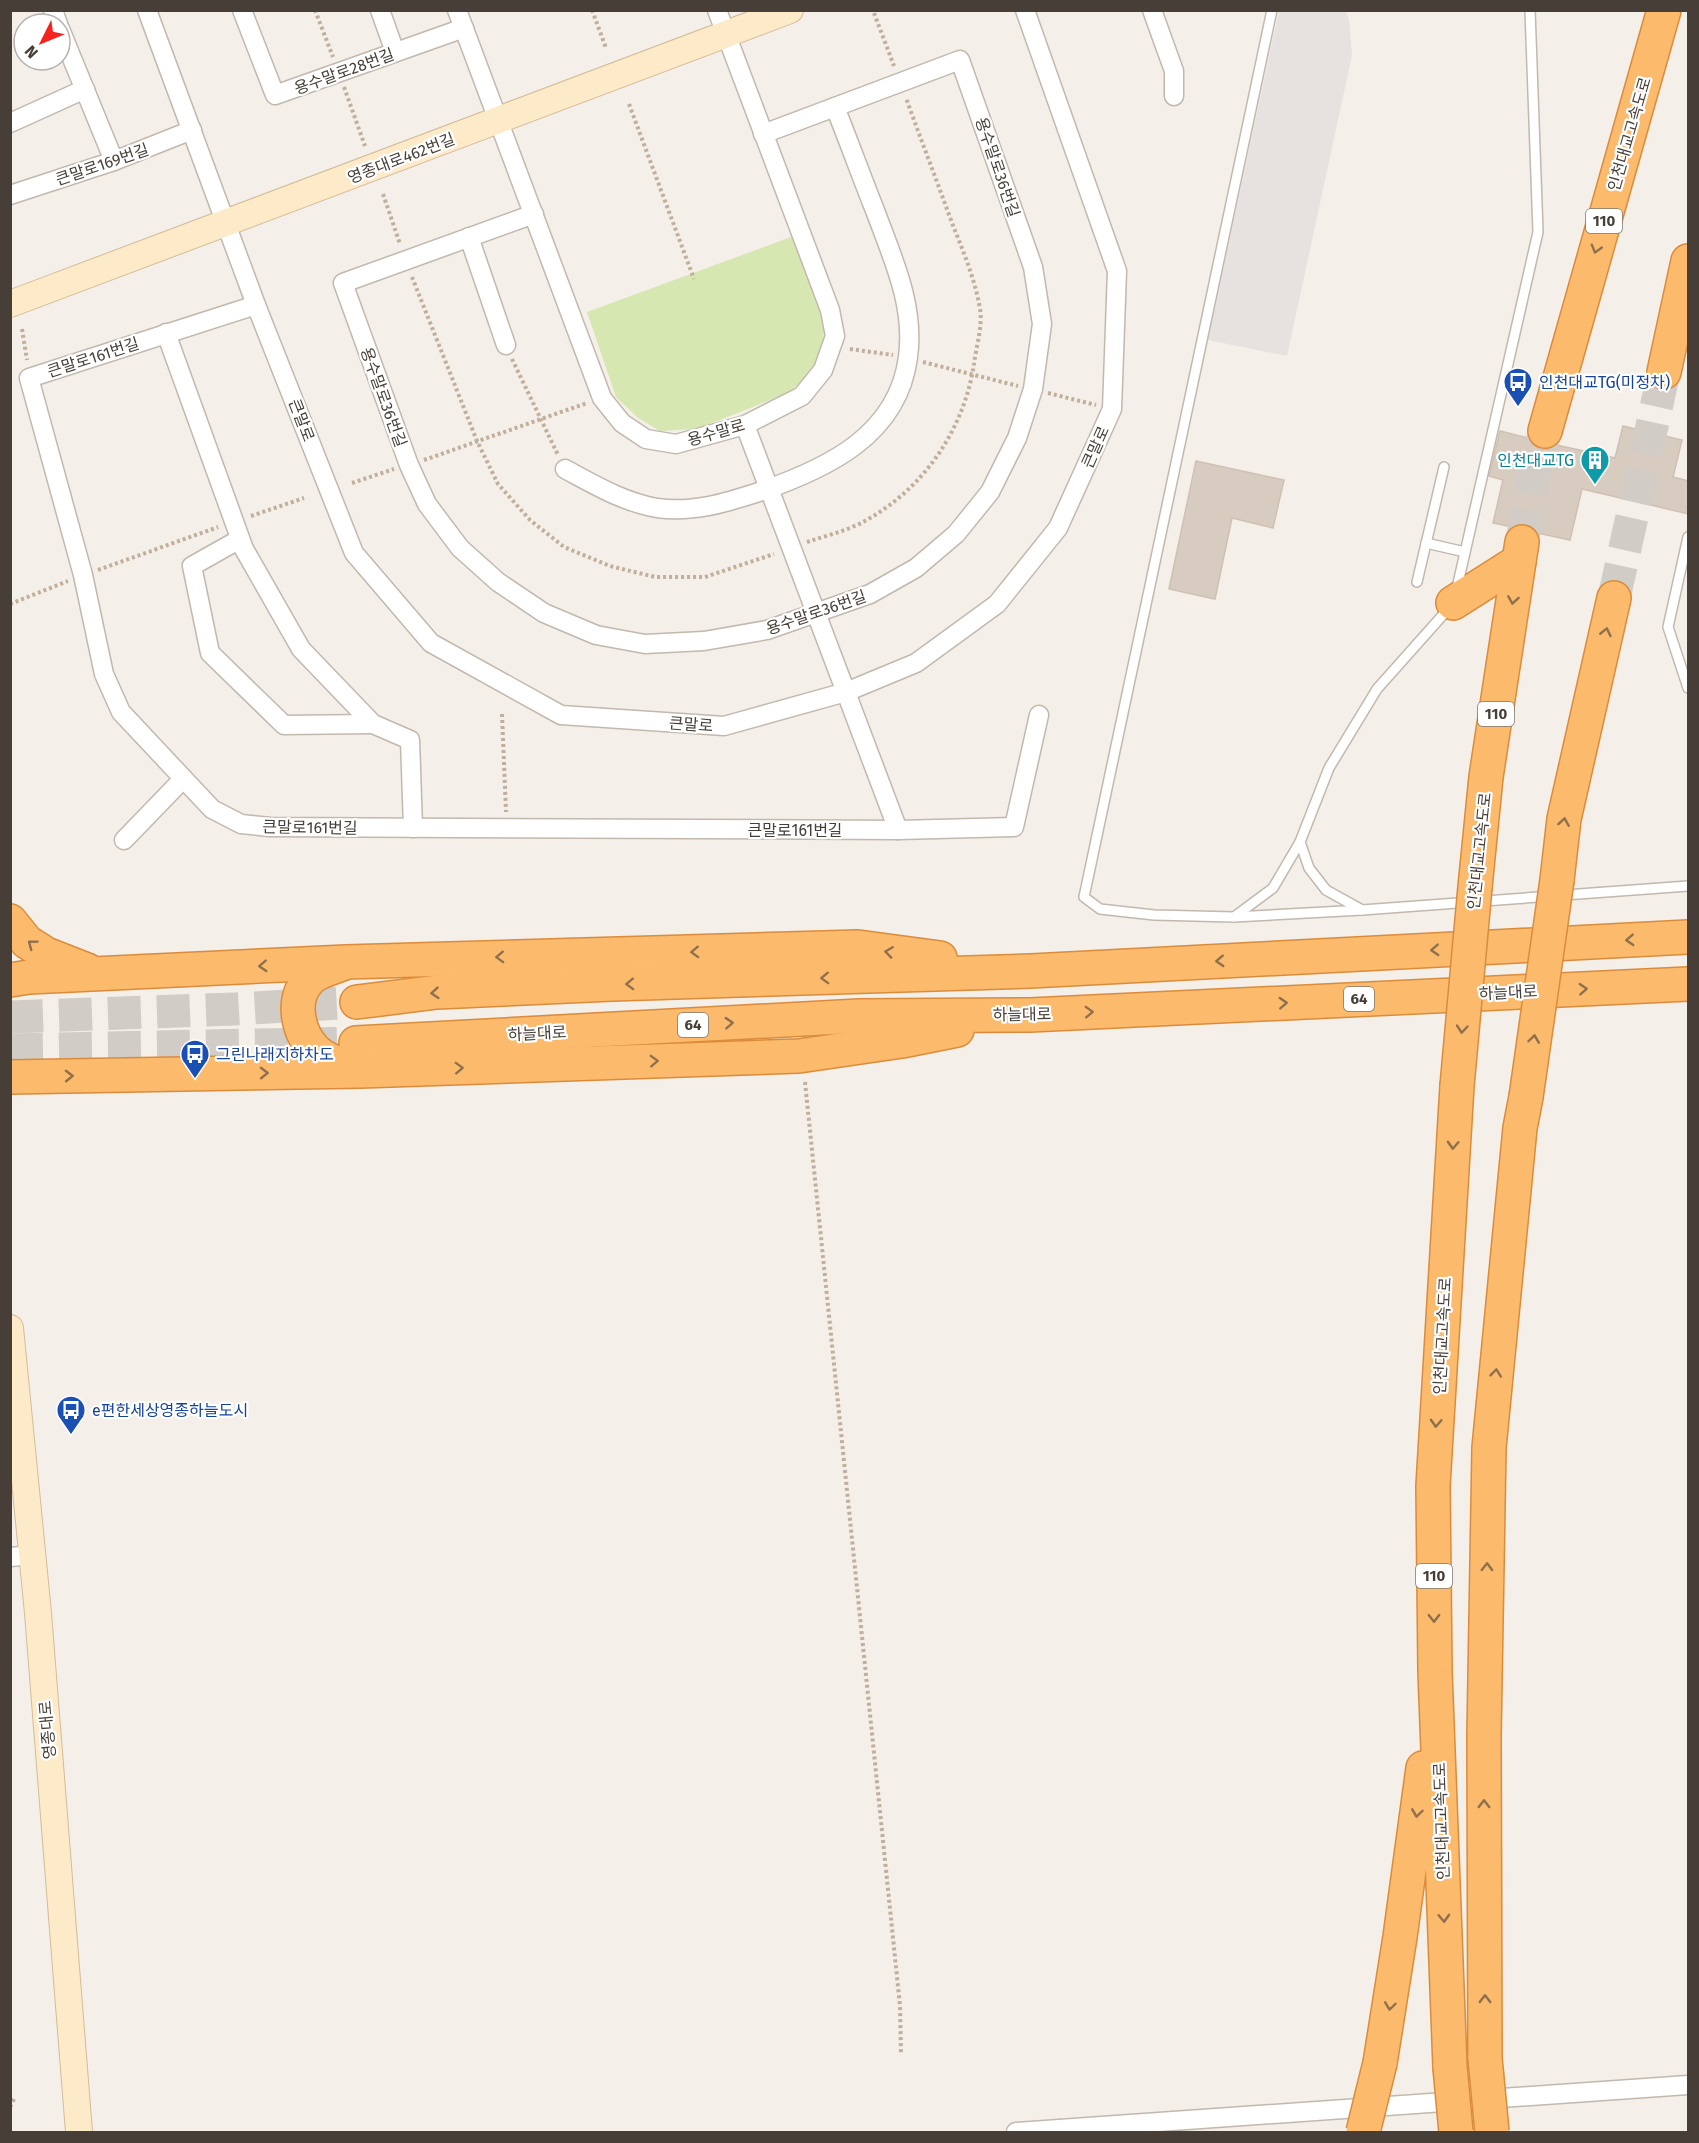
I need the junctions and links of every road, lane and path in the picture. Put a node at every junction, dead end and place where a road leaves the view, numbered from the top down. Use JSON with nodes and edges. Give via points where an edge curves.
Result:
{"nodes":[{"id":1,"x":147,"y":10,"type":"edge"},
{"id":2,"x":242,"y":10,"type":"edge"},
{"id":3,"x":380,"y":10,"type":"edge"},
{"id":4,"x":592,"y":10,"type":"edge"},
{"id":5,"x":717,"y":10,"type":"edge"},
{"id":6,"x":790,"y":10,"type":"edge"},
{"id":7,"x":1025,"y":10,"type":"edge"},
{"id":8,"x":1152,"y":10,"type":"edge"},
{"id":9,"x":1272,"y":10,"type":"edge"},
{"id":10,"x":1530,"y":10,"type":"edge"},
{"id":11,"x":1664,"y":10,"type":"edge"},
{"id":12,"x":874,"y":13,"type":"dead end"},
{"id":13,"x":460,"y":19,"type":"edge"},
{"id":14,"x":726,"y":35,"type":"junction"},
{"id":15,"x":606,"y":48,"type":"dead end"},
{"id":16,"x":394,"y":52,"type":"junction"},
{"id":17,"x":72,"y":57,"type":"edge"},
{"id":18,"x":900,"y":82,"type":"junction"},
{"id":19,"x":85,"y":89,"type":"junction"},
{"id":20,"x":1174,"y":96,"type":"dead end"},
{"id":21,"x":629,"y":104,"type":"dead end"},
{"id":22,"x":835,"y":107,"type":"junction"},
{"id":23,"x":499,"y":121,"type":"junction"},
{"id":24,"x":10,"y":123,"type":"edge"},
{"id":25,"x":192,"y":130,"type":"junction"},
{"id":26,"x":763,"y":134,"type":"junction"},
{"id":27,"x":114,"y":160,"type":"junction"},
{"id":28,"x":383,"y":194,"type":"dead end"},
{"id":29,"x":10,"y":195,"type":"edge"},
{"id":30,"x":534,"y":214,"type":"junction"},
{"id":31,"x":228,"y":223,"type":"junction"},
{"id":32,"x":469,"y":237,"type":"junction"},
{"id":33,"x":406,"y":260,"type":"junction"},
{"id":34,"x":1689,"y":261,"type":"edge"},
{"id":35,"x":694,"y":279,"type":"dead end"},
{"id":36,"x":10,"y":304,"type":"edge"},
{"id":37,"x":256,"y":305,"type":"junction"},
{"id":38,"x":22,"y":328,"type":"dead end"},
{"id":39,"x":166,"y":333,"type":"junction"},
{"id":40,"x":1689,"y":343,"type":"edge"},
{"id":41,"x":506,"y":345,"type":"joint"},
{"id":42,"x":831,"y":346,"type":"junction"},
{"id":43,"x":908,"y":358,"type":"junction"},
{"id":44,"x":972,"y":374,"type":"junction"},
{"id":45,"x":29,"y":378,"type":"junction"},
{"id":46,"x":1033,"y":390,"type":"junction"},
{"id":47,"x":602,"y":398,"type":"junction"},
{"id":48,"x":1112,"y":409,"type":"junction"},
{"id":49,"x":541,"y":420,"type":"junction"},
{"id":50,"x":745,"y":425,"type":"junction"},
{"id":51,"x":1545,"y":431,"type":"tunnel mouth"},
{"id":52,"x":477,"y":441,"type":"junction"},
{"id":53,"x":409,"y":465,"type":"junction"},
{"id":54,"x":1444,"y":467,"type":"dead end"},
{"id":55,"x":565,"y":469,"type":"joint"},
{"id":56,"x":352,"y":483,"type":"dead end"},
{"id":57,"x":769,"y":488,"type":"junction"},
{"id":58,"x":304,"y":498,"type":"dead end"},
{"id":59,"x":234,"y":521,"type":"junction"},
{"id":60,"x":1689,"y":537,"type":"edge"},
{"id":61,"x":240,"y":539,"type":"junction"},
{"id":62,"x":1426,"y":543,"type":"junction"},
{"id":63,"x":792,"y":548,"type":"junction"},
{"id":64,"x":1465,"y":552,"type":"junction"},
{"id":65,"x":83,"y":575,"type":"junction"},
{"id":66,"x":1417,"y":582,"type":"dead end"},
{"id":67,"x":1614,"y":598,"type":"tunnel mouth"},
{"id":68,"x":1453,"y":603,"type":"junction"},
{"id":69,"x":10,"y":604,"type":"edge"},
{"id":70,"x":816,"y":613,"type":"junction"},
{"id":71,"x":1689,"y":688,"type":"edge"},
{"id":72,"x":846,"y":692,"type":"junction"},
{"id":73,"x":502,"y":714,"type":"dead end"},
{"id":74,"x":1039,"y":715,"type":"dead end"},
{"id":75,"x":373,"y":724,"type":"junction"},
{"id":76,"x":183,"y":779,"type":"junction"},
{"id":77,"x":412,"y":828,"type":"junction"},
{"id":78,"x":507,"y":828,"type":"junction"},
{"id":79,"x":898,"y":830,"type":"junction"},
{"id":80,"x":124,"y":840,"type":"dead end"},
{"id":81,"x":1300,"y":842,"type":"junction"},
{"id":82,"x":1689,"y":886,"type":"edge"},
{"id":83,"x":1362,"y":910,"type":"junction"},
{"id":84,"x":1234,"y":917,"type":"junction"},
{"id":85,"x":10,"y":921,"type":"edge"},
{"id":86,"x":1689,"y":937,"type":"edge"},
{"id":87,"x":346,"y":962,"type":"junction"},
{"id":88,"x":1030,"y":971,"type":"junction"},
{"id":89,"x":99,"y":975,"type":"junction"},
{"id":90,"x":10,"y":980,"type":"edge"},
{"id":91,"x":1689,"y":984,"type":"edge"},
{"id":92,"x":357,"y":1002,"type":"tunnel mouth"},
{"id":93,"x":359,"y":1057,"type":"junction"},
{"id":94,"x":10,"y":1077,"type":"edge"},
{"id":95,"x":806,"y":1082,"type":"dead end"},
{"id":96,"x":10,"y":1328,"type":"edge"},
{"id":97,"x":21,"y":1556,"type":"edge"},
{"id":98,"x":1435,"y":1671,"type":"junction"},
{"id":99,"x":901,"y":2054,"type":"dead end"},
{"id":100,"x":1689,"y":2085,"type":"edge"},
{"id":101,"x":14,"y":2099,"type":"dead end"},
{"id":102,"x":10,"y":2107,"type":"edge"},
{"id":103,"x":79,"y":2133,"type":"edge"},
{"id":104,"x":1016,"y":2133,"type":"edge"},
{"id":105,"x":1363,"y":2133,"type":"edge"},
{"id":106,"x":1456,"y":2133,"type":"edge"},
{"id":107,"x":1492,"y":2133,"type":"edge"}],
"edges":[{"from":1,"to":25,"type":"street","name":"큰말로"},
{"from":2,"to":16,"type":"street","name":"용수말로28번길","via":[[275,95]]},
{"from":3,"to":16,"type":"street"},
{"from":4,"to":15,"type":"path"},
{"from":5,"to":14,"type":"street","name":"용수말로"},
{"from":6,"to":14,"type":"street","name":"영종대로462번길"},
{"from":7,"to":48,"type":"street","name":"큰말로","via":[[1117,271]]},
{"from":8,"to":20,"type":"street","via":[[1174,71]]},
{"from":9,"to":84,"type":"lane","via":[[1084,897],[1100,909]]},
{"from":10,"to":64,"type":"lane","via":[[1538,232]]},
{"from":11,"to":51,"type":"highway","name":"인천대교고속도로","number":"110","one_way":true},
{"from":12,"to":18,"type":"path"},
{"from":13,"to":16,"type":"street","name":"용수말로28번길"},
{"from":13,"to":23,"type":"street","name":"용수말로"},
{"from":14,"to":23,"type":"street","name":"영종대로462번길"},
{"from":14,"to":26,"type":"street","name":"용수말로"},
{"from":17,"to":19,"type":"street"},
{"from":18,"to":22,"type":"street","name":"용수말로36번길"},
{"from":18,"to":44,"type":"path","via":[[970,270],[981,312]]},
{"from":18,"to":46,"type":"street","name":"용수말로36번길","via":[[960,60],[1033,267],[1042,324]]},
{"from":19,"to":24,"type":"street"},
{"from":19,"to":27,"type":"street"},
{"from":21,"to":35,"type":"path"},
{"from":22,"to":26,"type":"street","name":"용수말로36번길"},
{"from":22,"to":43,"type":"street","via":[[899,275],[909,315]]},
{"from":23,"to":30,"type":"street","name":"용수말로"},
{"from":23,"to":31,"type":"street","name":"영종대로462번길"},
{"from":25,"to":27,"type":"street","name":"큰말로169번길"},
{"from":25,"to":31,"type":"street","name":"큰말로"},
{"from":26,"to":42,"type":"street","name":"용수말로","via":[[830,310],[835,336]]},
{"from":27,"to":29,"type":"street","name":"큰말로169번길"},
{"from":28,"to":33,"type":"path"},
{"from":30,"to":32,"type":"street","name":"용수말로36번길"},
{"from":30,"to":47,"type":"street","name":"용수말로"},
{"from":31,"to":36,"type":"street","name":"영종대로462번길"},
{"from":31,"to":37,"type":"street","name":"큰말로"},
{"from":32,"to":33,"type":"street","name":"용수말로36번길"},
{"from":32,"to":41,"type":"street"},
{"from":33,"to":52,"type":"path"},
{"from":33,"to":53,"type":"street","name":"용수말로36번길","via":[[343,283]]},
{"from":34,"to":40,"type":"highway","via":[[1664,372]]},
{"from":37,"to":39,"type":"street","name":"큰말로161번길"},
{"from":37,"to":72,"type":"street","name":"큰말로","via":[[354,553],[431,643],[561,715],[724,726]]},
{"from":38,"to":45,"type":"path"},
{"from":39,"to":45,"type":"street","name":"큰말로161번길"},
{"from":39,"to":59,"type":"street"},
{"from":41,"to":49,"type":"path"},
{"from":42,"to":43,"type":"path"},
{"from":42,"to":50,"type":"street","name":"용수말로","via":[[823,370],[802,396]]},
{"from":43,"to":44,"type":"path"},
{"from":43,"to":57,"type":"street","via":[[896,399],[871,432],[842,456]]},
{"from":44,"to":46,"type":"path"},
{"from":44,"to":63,"type":"path","via":[[953,431],[912,485],[862,522]]},
{"from":45,"to":65,"type":"street","name":"큰말로161번길"},
{"from":46,"to":48,"type":"path"},
{"from":46,"to":70,"type":"street","name":"용수말로36번길","via":[[1017,438],[990,492],[956,534],[916,568],[870,594]]},
{"from":47,"to":49,"type":"path"},
{"from":47,"to":50,"type":"street","name":"용수말로","via":[[622,423],[646,440],[676,444]]},
{"from":48,"to":72,"type":"street","name":"큰말로","via":[[1058,528],[997,604],[916,663]]},
{"from":49,"to":52,"type":"path"},
{"from":49,"to":55,"type":"path"},
{"from":50,"to":57,"type":"street"},
{"from":52,"to":53,"type":"path"},
{"from":52,"to":63,"type":"path","via":[[498,484],[530,520],[564,547],[610,566],[655,577],[705,577]]},
{"from":53,"to":56,"type":"path"},
{"from":53,"to":70,"type":"street","name":"용수말로36번길","via":[[427,504],[460,548],[498,582],[544,613],[596,635],[645,644],[704,641],[767,630]]},
{"from":54,"to":62,"type":"lane"},
{"from":55,"to":57,"type":"street","via":[[619,498],[657,508],[692,510]]},
{"from":57,"to":63,"type":"street"},
{"from":58,"to":59,"type":"path"},
{"from":59,"to":61,"type":"street"},
{"from":59,"to":65,"type":"path"},
{"from":60,"to":71,"type":"lane","via":[[1668,627]]},
{"from":61,"to":75,"type":"street","via":[[301,649]]},
{"from":61,"to":75,"type":"street","via":[[192,566],[210,653],[284,725]]},
{"from":62,"to":64,"type":"lane"},
{"from":62,"to":66,"type":"lane"},
{"from":63,"to":70,"type":"street"},
{"from":64,"to":68,"type":"lane"},
{"from":65,"to":69,"type":"path"},
{"from":65,"to":76,"type":"street","name":"큰말로161번길","via":[[104,674],[121,712]]},
{"from":107,"to":67,"type":"highway","one_way":true,"bridge":true,"via":[[1485,2058],[1484,1736],[1489,1449],[1520,1128],[1564,819]]},
{"from":68,"to":81,"type":"lane","via":[[1377,688],[1329,768]]},
{"from":68,"to":98,"type":"highway","name":"인천대교고속도로","number":"110","one_way":true,"bridge":true,"via":[[1521,552],[1486,777],[1456,1086],[1433,1486]]},
{"from":70,"to":72,"type":"street"},
{"from":72,"to":79,"type":"street"},
{"from":73,"to":78,"type":"path"},
{"from":74,"to":79,"type":"street","name":"큰말로161번길","via":[[1014,827]]},
{"from":75,"to":77,"type":"street","via":[[410,741]]},
{"from":76,"to":77,"type":"street","name":"큰말로161번길","via":[[212,809],[242,825]]},
{"from":76,"to":80,"type":"street"},
{"from":77,"to":78,"type":"street","name":"큰말로161번길"},
{"from":78,"to":79,"type":"street","name":"큰말로161번길"},
{"from":81,"to":83,"type":"lane","via":[[1309,868],[1326,890]]},
{"from":81,"to":84,"type":"lane","via":[[1273,888]]},
{"from":82,"to":83,"type":"lane"},
{"from":83,"to":84,"type":"lane"},
{"from":89,"to":85,"type":"highway","one_way":true,"via":[[45,954],[27,942]]},
{"from":86,"to":88,"type":"highway","one_way":true},
{"from":88,"to":87,"type":"highway","one_way":true,"via":[[858,947]]},
{"from":87,"to":89,"type":"highway","one_way":true},
{"from":87,"to":93,"type":"highway","via":[[309,979],[297,998],[299,1016],[303,1034],[329,1060]]},
{"from":88,"to":92,"type":"highway","one_way":true,"via":[[437,992]]},
{"from":89,"to":90,"type":"highway"},
{"from":93,"to":91,"type":"highway","name":"하늘대로","number":"64","one_way":true,"via":[[799,1056],[902,1041],[1030,1014]]},
{"from":94,"to":93,"type":"highway","name":"하늘대로","one_way":true},
{"from":95,"to":99,"type":"path","via":[[900,2006]]},
{"from":96,"to":97,"type":"street","name":"영종대로"},
{"from":97,"to":103,"type":"street","name":"영종대로"},
{"from":98,"to":105,"type":"highway","one_way":true,"bridge":true,"via":[[1400,1937],[1380,2063]]},
{"from":98,"to":106,"type":"highway","name":"인천대교고속도로","number":"110","one_way":true,"bridge":true},
{"from":100,"to":104,"type":"street"},
{"from":101,"to":102,"type":"path"}]}
